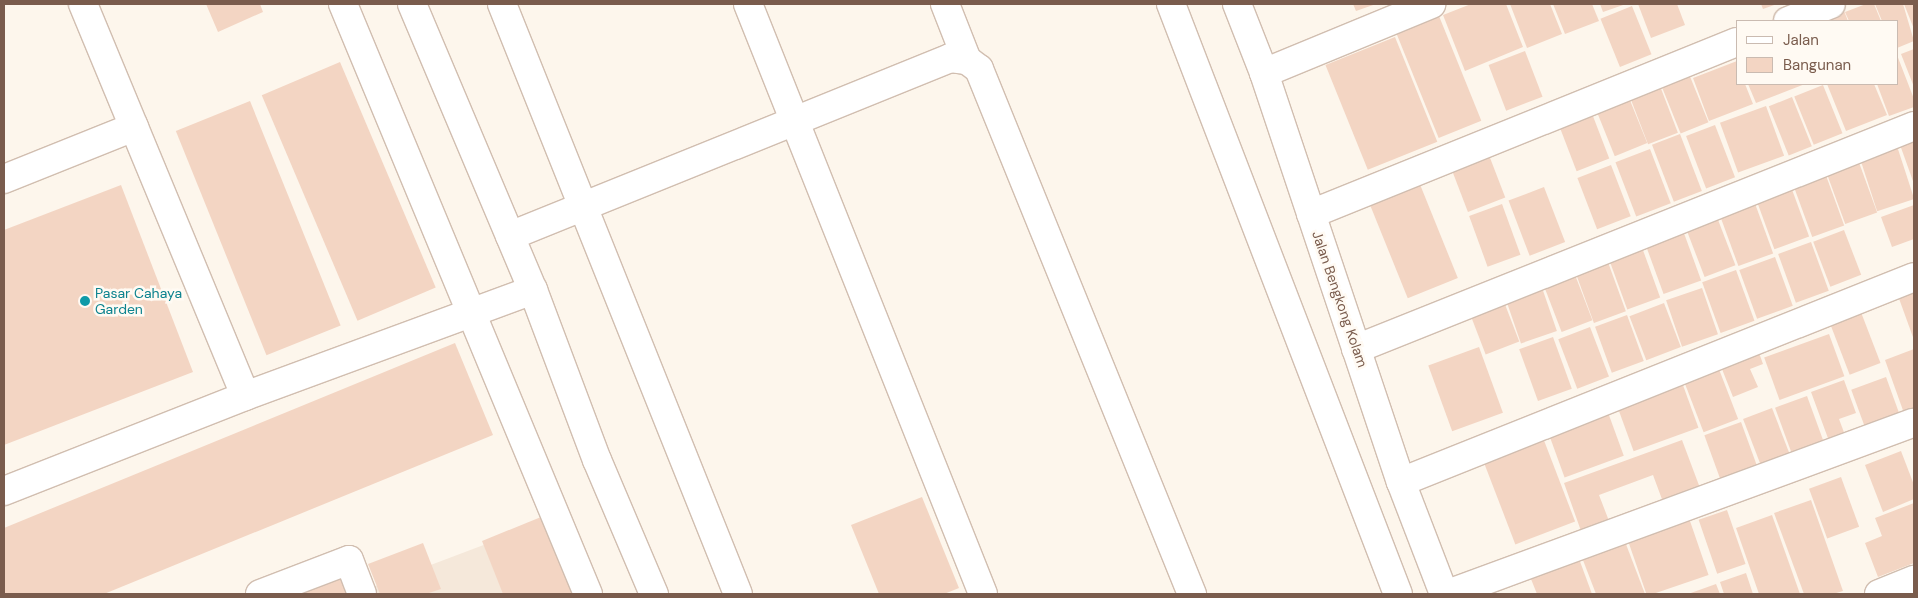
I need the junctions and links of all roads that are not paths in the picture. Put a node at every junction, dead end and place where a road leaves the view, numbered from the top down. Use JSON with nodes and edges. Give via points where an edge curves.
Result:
{"nodes":[{"id":1,"x":83,"y":4,"type":"edge"},
{"id":2,"x":343,"y":4,"type":"edge"},
{"id":3,"x":412,"y":4,"type":"edge"},
{"id":4,"x":502,"y":4,"type":"edge"},
{"id":5,"x":748,"y":4,"type":"edge"},
{"id":6,"x":945,"y":4,"type":"edge"},
{"id":7,"x":1172,"y":4,"type":"edge"},
{"id":8,"x":1237,"y":4,"type":"edge"},
{"id":9,"x":1831,"y":4,"type":"edge"},
{"id":10,"x":1413,"y":7,"type":"edge"},
{"id":11,"x":1791,"y":20,"type":"edge"},
{"id":12,"x":1736,"y":42,"type":"edge"},
{"id":13,"x":967,"y":60,"type":"junction"},
{"id":14,"x":1264,"y":73,"type":"junction"},
{"id":15,"x":794,"y":121,"type":"junction"},
{"id":16,"x":1914,"y":126,"type":"edge"},
{"id":17,"x":134,"y":127,"type":"junction"},
{"id":18,"x":4,"y":179,"type":"edge"},
{"id":19,"x":584,"y":206,"type":"junction"},
{"id":20,"x":1311,"y":214,"type":"junction"},
{"id":21,"x":510,"y":236,"type":"junction"},
{"id":22,"x":1914,"y":278,"type":"edge"},
{"id":23,"x":533,"y":290,"type":"junction"},
{"id":24,"x":471,"y":312,"type":"junction"},
{"id":25,"x":1356,"y":349,"type":"junction"},
{"id":26,"x":245,"y":396,"type":"junction"},
{"id":27,"x":1914,"y":423,"type":"edge"},
{"id":28,"x":1401,"y":482,"type":"junction"},
{"id":29,"x":4,"y":491,"type":"edge"},
{"id":30,"x":1914,"y":580,"type":"edge"},
{"id":31,"x":260,"y":594,"type":"edge"},
{"id":32,"x":362,"y":594,"type":"edge"},
{"id":33,"x":588,"y":594,"type":"edge"},
{"id":34,"x":654,"y":594,"type":"edge"},
{"id":35,"x":738,"y":594,"type":"edge"},
{"id":36,"x":983,"y":594,"type":"edge"},
{"id":37,"x":1192,"y":594,"type":"edge"},
{"id":38,"x":1398,"y":594,"type":"edge"},
{"id":39,"x":1444,"y":594,"type":"edge"},
{"id":40,"x":1448,"y":594,"type":"edge"},
{"id":41,"x":1879,"y":594,"type":"edge"}],
"edges":[{"from":1,"to":17,"type":"street"},
{"from":2,"to":24,"type":"street"},
{"from":3,"to":21,"type":"street"},
{"from":4,"to":19,"type":"street"},
{"from":5,"to":15,"type":"street"},
{"from":6,"to":13,"type":"street"},
{"from":7,"to":38,"type":"street"},
{"from":8,"to":14,"type":"street","name":"Jalan Bengkong Kolam"},
{"from":9,"to":11,"type":"street"},
{"from":10,"to":14,"type":"street"},
{"from":12,"to":20,"type":"street"},
{"from":13,"to":15,"type":"street","via":[[950,58]]},
{"from":13,"to":37,"type":"street","via":[[979,69]]},
{"from":14,"to":20,"type":"street","name":"Jalan Bengkong Kolam"},
{"from":15,"to":19,"type":"street"},
{"from":15,"to":36,"type":"street"},
{"from":16,"to":25,"type":"street"},
{"from":17,"to":18,"type":"street"},
{"from":17,"to":26,"type":"street"},
{"from":19,"to":21,"type":"street"},
{"from":19,"to":35,"type":"street"},
{"from":20,"to":25,"type":"street","name":"Jalan Bengkong Kolam"},
{"from":21,"to":23,"type":"street"},
{"from":22,"to":28,"type":"street"},
{"from":23,"to":24,"type":"street"},
{"from":23,"to":34,"type":"street","via":[[597,460]]},
{"from":24,"to":26,"type":"street"},
{"from":24,"to":33,"type":"street"},
{"from":25,"to":28,"type":"street","name":"Jalan Bengkong Kolam"},
{"from":26,"to":29,"type":"street"},
{"from":27,"to":40,"type":"street"},
{"from":28,"to":39,"type":"street","name":"Jalan Bengkong Kolam"},
{"from":30,"to":41,"type":"street"},
{"from":31,"to":32,"type":"street","via":[[349,560]]}]}
